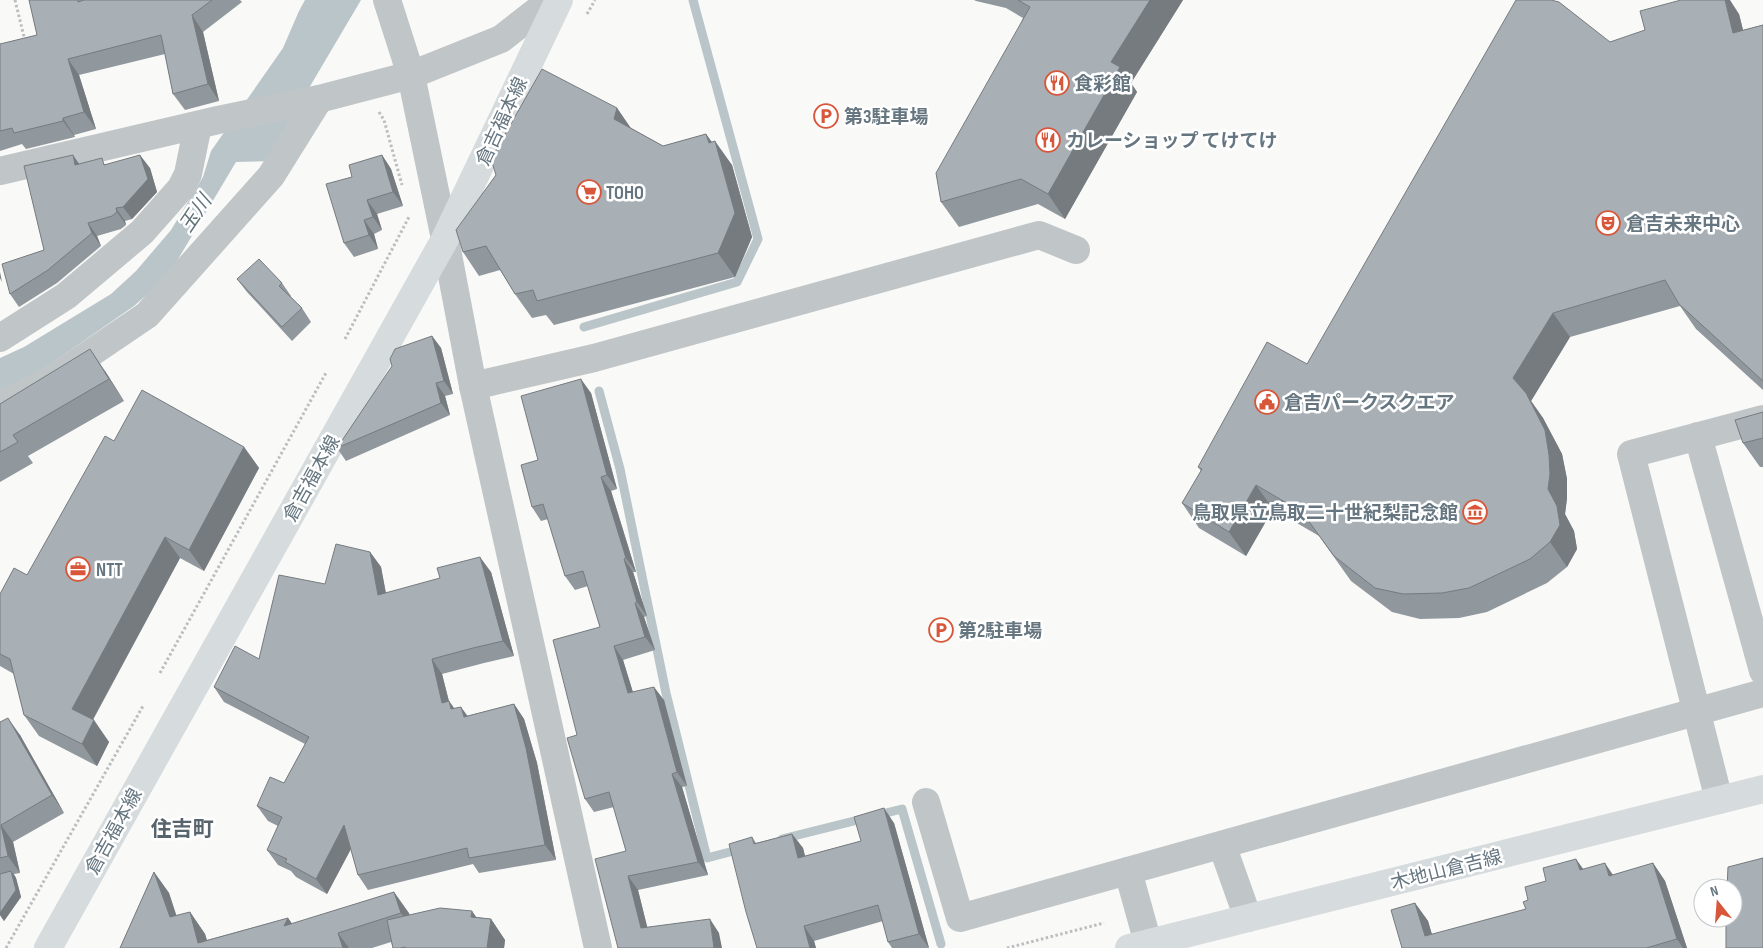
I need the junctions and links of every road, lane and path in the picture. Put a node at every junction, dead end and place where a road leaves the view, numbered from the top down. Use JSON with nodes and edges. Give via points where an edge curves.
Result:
{"nodes":[{"id":1,"x":15,"y":0,"type":"edge"},
{"id":2,"x":387,"y":0,"type":"edge"},
{"id":3,"x":550,"y":0,"type":"edge"},
{"id":4,"x":559,"y":0,"type":"edge"},
{"id":5,"x":595,"y":0,"type":"edge"},
{"id":6,"x":590,"y":9,"type":"dead end"},
{"id":7,"x":26,"y":45,"type":"edge"},
{"id":8,"x":411,"y":75,"type":"junction"},
{"id":9,"x":314,"y":100,"type":"junction"},
{"id":10,"x":372,"y":111,"type":"dead end"},
{"id":11,"x":208,"y":122,"type":"junction"},
{"id":12,"x":0,"y":171,"type":"edge"},
{"id":13,"x":402,"y":187,"type":"dead end"},
{"id":14,"x":407,"y":206,"type":"dead end"},
{"id":15,"x":445,"y":238,"type":"junction"},
{"id":16,"x":1076,"y":250,"type":"dead end"},
{"id":17,"x":0,"y":338,"type":"edge"},
{"id":18,"x":345,"y":339,"type":"dead end"},
{"id":19,"x":327,"y":370,"type":"dead end"},
{"id":20,"x":473,"y":386,"type":"junction"},
{"id":21,"x":0,"y":405,"type":"edge"},
{"id":22,"x":1763,"y":419,"type":"edge"},
{"id":23,"x":1698,"y":436,"type":"junction"},
{"id":24,"x":1763,"y":671,"type":"edge"},
{"id":25,"x":160,"y":673,"type":"dead end"},
{"id":26,"x":1763,"y":693,"type":"edge"},
{"id":27,"x":143,"y":706,"type":"dead end"},
{"id":28,"x":1696,"y":712,"type":"junction"},
{"id":29,"x":1763,"y":789,"type":"edge"},
{"id":30,"x":1719,"y":800,"type":"junction"},
{"id":31,"x":926,"y":802,"type":"dead end"},
{"id":32,"x":1222,"y":845,"type":"junction"},
{"id":33,"x":1128,"y":871,"type":"junction"},
{"id":34,"x":1248,"y":918,"type":"junction"},
{"id":35,"x":1104,"y":923,"type":"dead end"},
{"id":36,"x":1139,"y":946,"type":"edge"},
{"id":37,"x":6,"y":948,"type":"edge"},
{"id":38,"x":48,"y":948,"type":"edge"},
{"id":39,"x":598,"y":948,"type":"edge"},
{"id":40,"x":1007,"y":948,"type":"edge"}],
"edges":[{"from":1,"to":7,"type":"path"},
{"from":2,"to":8,"type":"street"},
{"from":3,"to":8,"type":"street","via":[[501,39]]},
{"from":4,"to":15,"type":"main road","name":"倉吉福本線"},
{"from":5,"to":6,"type":"path"},
{"from":8,"to":9,"type":"street"},
{"from":8,"to":15,"type":"street"},
{"from":9,"to":11,"type":"street"},
{"from":9,"to":21,"type":"street","via":[[271,176],[147,315],[54,378]]},
{"from":10,"to":13,"type":"path","via":[[379,112],[384,120]]},
{"from":11,"to":12,"type":"street"},
{"from":11,"to":17,"type":"street","via":[[181,188],[142,232],[66,296]]},
{"from":14,"to":18,"type":"path","via":[[410,216]]},
{"from":15,"to":20,"type":"street"},
{"from":15,"to":38,"type":"main road","name":"倉吉福本線"},
{"from":16,"to":20,"type":"street","via":[[1039,235],[594,358]]},
{"from":19,"to":25,"type":"path"},
{"from":20,"to":39,"type":"street"},
{"from":22,"to":23,"type":"street"},
{"from":23,"to":24,"type":"street"},
{"from":23,"to":28,"type":"street","via":[[1631,454]]},
{"from":26,"to":28,"type":"street"},
{"from":27,"to":37,"type":"path"},
{"from":28,"to":30,"type":"street"},
{"from":28,"to":32,"type":"street"},
{"from":29,"to":30,"type":"main road","name":"木地山倉吉線"},
{"from":30,"to":34,"type":"main road","name":"木地山倉吉線"},
{"from":31,"to":33,"type":"street","via":[[960,918]]},
{"from":32,"to":33,"type":"street"},
{"from":32,"to":34,"type":"street"},
{"from":33,"to":36,"type":"street"},
{"from":34,"to":36,"type":"main road","name":"木地山倉吉線"},
{"from":35,"to":40,"type":"path"}]}
